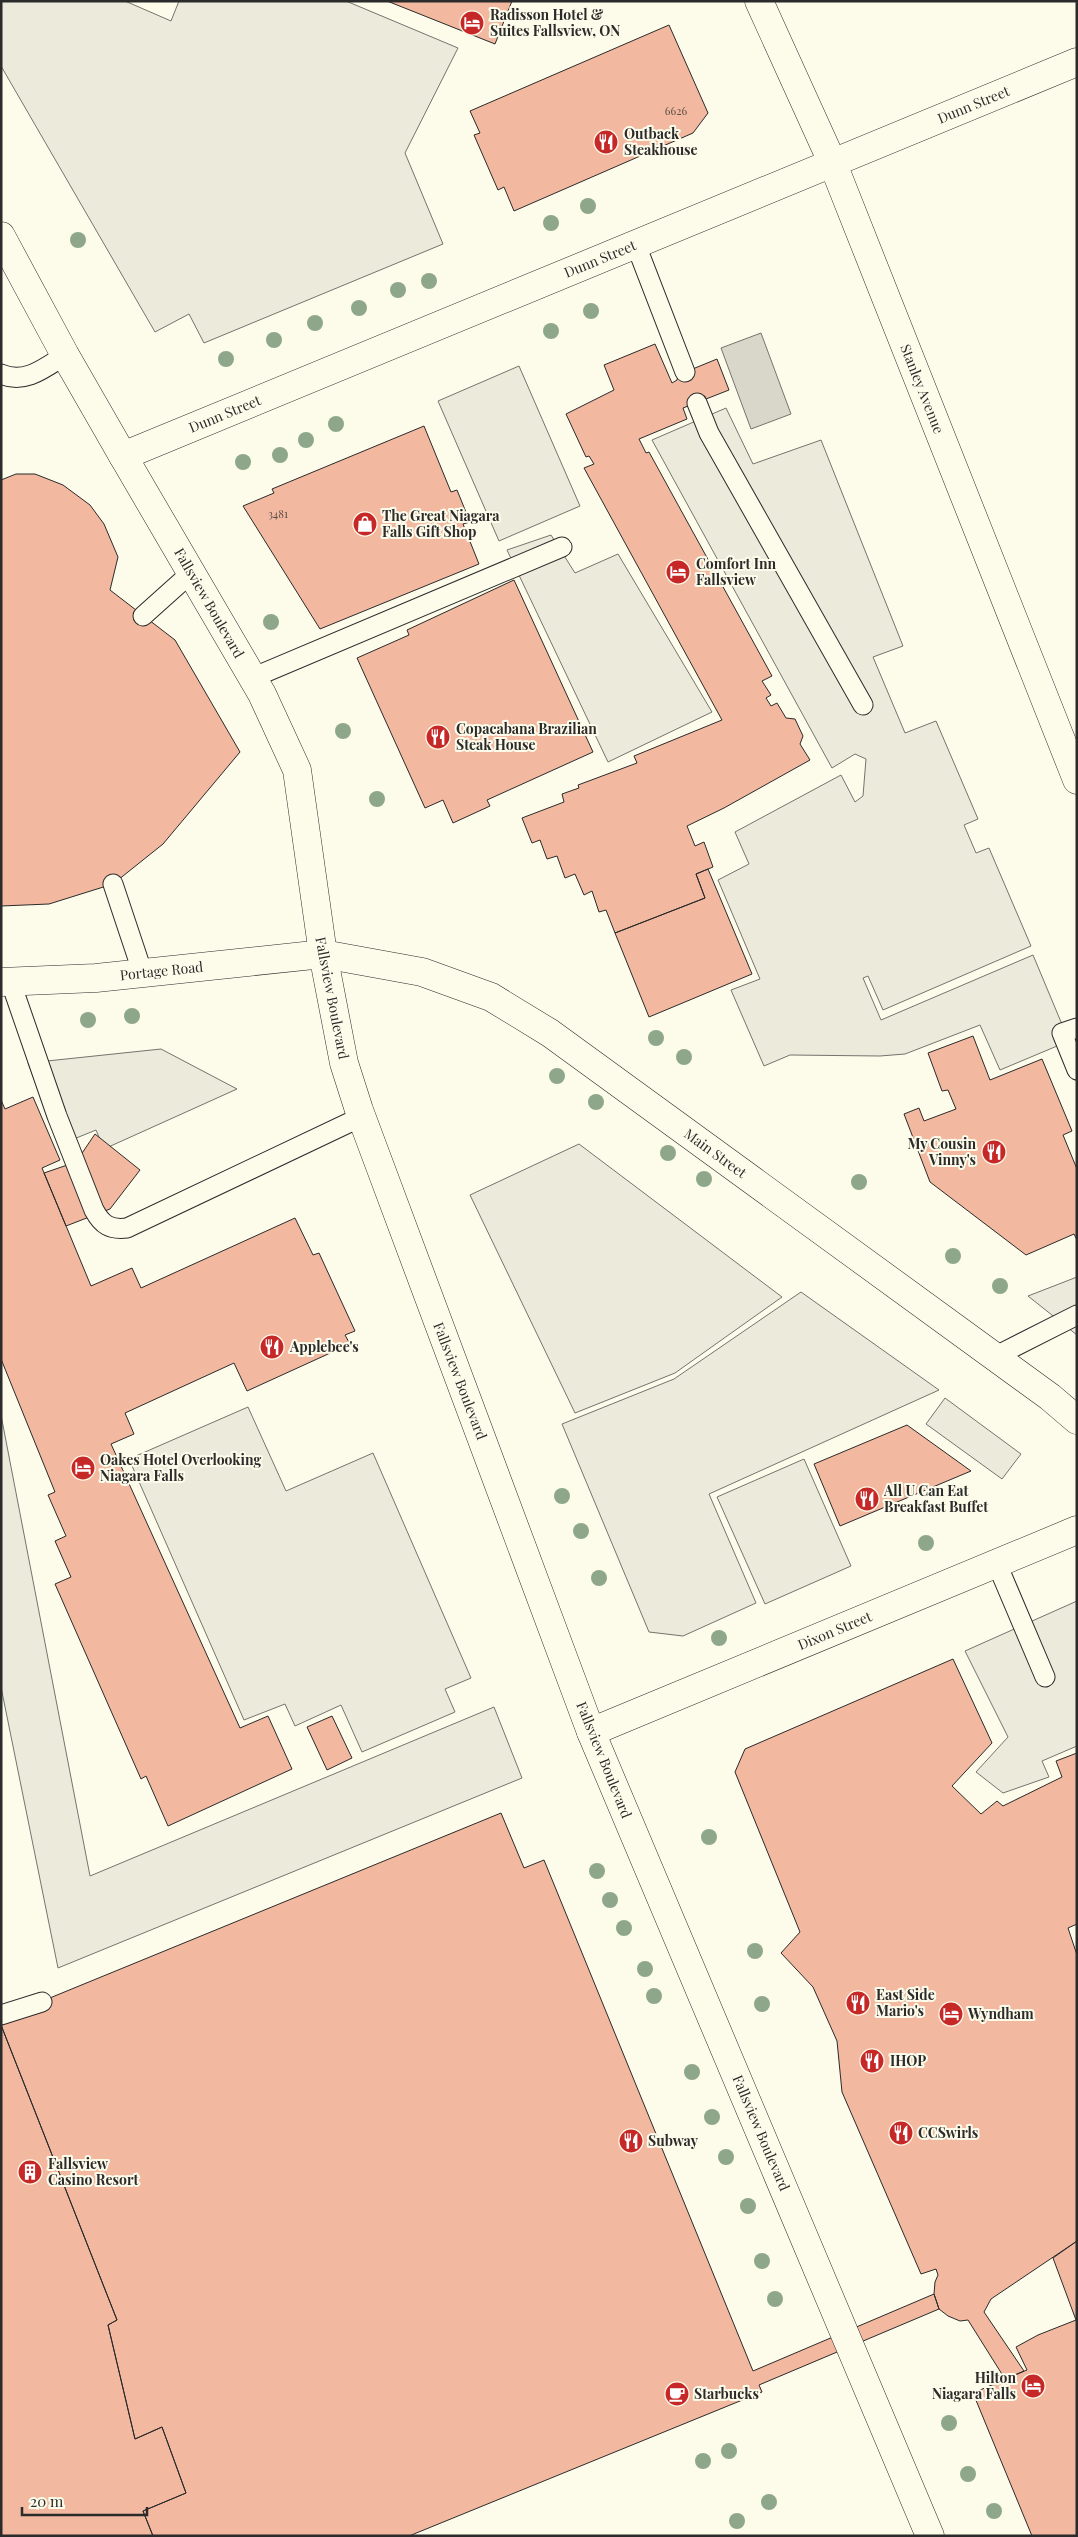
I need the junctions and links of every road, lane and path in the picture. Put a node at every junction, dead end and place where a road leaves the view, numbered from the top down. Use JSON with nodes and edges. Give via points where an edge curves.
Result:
{"nodes":[{"id":1,"x":759,"y":1,"type":"edge"},
{"id":2,"x":1077,"y":62,"type":"edge"},
{"id":3,"x":833,"y":164,"type":"junction"},
{"id":4,"x":636,"y":246,"type":"junction"},
{"id":5,"x":4,"y":247,"type":"edge"},
{"id":6,"x":65,"y":355,"type":"junction"},
{"id":7,"x":685,"y":372,"type":"dead end"},
{"id":8,"x":1,"y":374,"type":"edge"},
{"id":9,"x":697,"y":403,"type":"dead end"},
{"id":10,"x":123,"y":456,"type":"junction"},
{"id":11,"x":562,"y":547,"type":"dead end"},
{"id":12,"x":191,"y":573,"type":"junction"},
{"id":13,"x":143,"y":616,"type":"dead end"},
{"id":14,"x":252,"y":678,"type":"junction"},
{"id":15,"x":863,"y":705,"type":"dead end"},
{"id":16,"x":1077,"y":780,"type":"edge"},
{"id":17,"x":113,"y":884,"type":"dead end"},
{"id":18,"x":323,"y":954,"type":"junction"},
{"id":19,"x":142,"y":971,"type":"junction"},
{"id":20,"x":6,"y":982,"type":"edge"},
{"id":21,"x":1069,"y":1031,"type":"edge"},
{"id":22,"x":1077,"y":1070,"type":"edge"},
{"id":23,"x":361,"y":1117,"type":"junction"},
{"id":24,"x":1077,"y":1315,"type":"edge"},
{"id":25,"x":994,"y":1357,"type":"junction"},
{"id":26,"x":1077,"y":1420,"type":"edge"},
{"id":27,"x":1077,"y":1530,"type":"edge"},
{"id":28,"x":997,"y":1564,"type":"junction"},
{"id":29,"x":1045,"y":1677,"type":"dead end"},
{"id":30,"x":592,"y":1732,"type":"junction"},
{"id":31,"x":42,"y":2002,"type":"dead end"},
{"id":32,"x":1,"y":2015,"type":"edge"},
{"id":33,"x":930,"y":2536,"type":"edge"}],
"edges":[{"from":1,"to":3,"type":"street","name":"Stanley Avenue"},
{"from":2,"to":3,"type":"street","name":"Dunn Street"},
{"from":3,"to":4,"type":"street","name":"Dunn Street"},
{"from":3,"to":16,"type":"street","name":"Stanley Avenue"},
{"from":4,"to":7,"type":"lane"},
{"from":4,"to":10,"type":"street","name":"Dunn Street"},
{"from":5,"to":6,"type":"street","name":"Fallsview Boulevard"},
{"from":6,"to":8,"type":"lane","via":[[40,371],[21,378]]},
{"from":6,"to":10,"type":"street","name":"Fallsview Boulevard"},
{"from":9,"to":15,"type":"lane","via":[[709,433]]},
{"from":10,"to":12,"type":"street","name":"Fallsview Boulevard"},
{"from":11,"to":14,"type":"lane"},
{"from":12,"to":13,"type":"lane"},
{"from":12,"to":14,"type":"street","name":"Fallsview Boulevard"},
{"from":14,"to":18,"type":"street","name":"Fallsview Boulevard","via":[[297,770]]},
{"from":17,"to":19,"type":"lane"},
{"from":18,"to":19,"type":"street","name":"Portage Road"},
{"from":18,"to":23,"type":"street","name":"Fallsview Boulevard","via":[[344,1062]]},
{"from":18,"to":25,"type":"street","name":"Main Street","via":[[422,972],[490,997],[533,1022]]},
{"from":19,"to":20,"type":"street","name":"Portage Road","via":[[96,978]]},
{"from":20,"to":23,"type":"lane","via":[[94,1210],[101,1223],[115,1230],[126,1228]]},
{"from":21,"to":22,"type":"lane"},
{"from":23,"to":30,"type":"street","name":"Fallsview Boulevard"},
{"from":24,"to":25,"type":"lane"},
{"from":25,"to":26,"type":"street","name":"Main Street"},
{"from":27,"to":28,"type":"street","name":"Dixon Street"},
{"from":28,"to":29,"type":"lane"},
{"from":28,"to":30,"type":"street","name":"Dixon Street"},
{"from":30,"to":33,"type":"street","name":"Fallsview Boulevard"},
{"from":31,"to":32,"type":"lane"}]}
